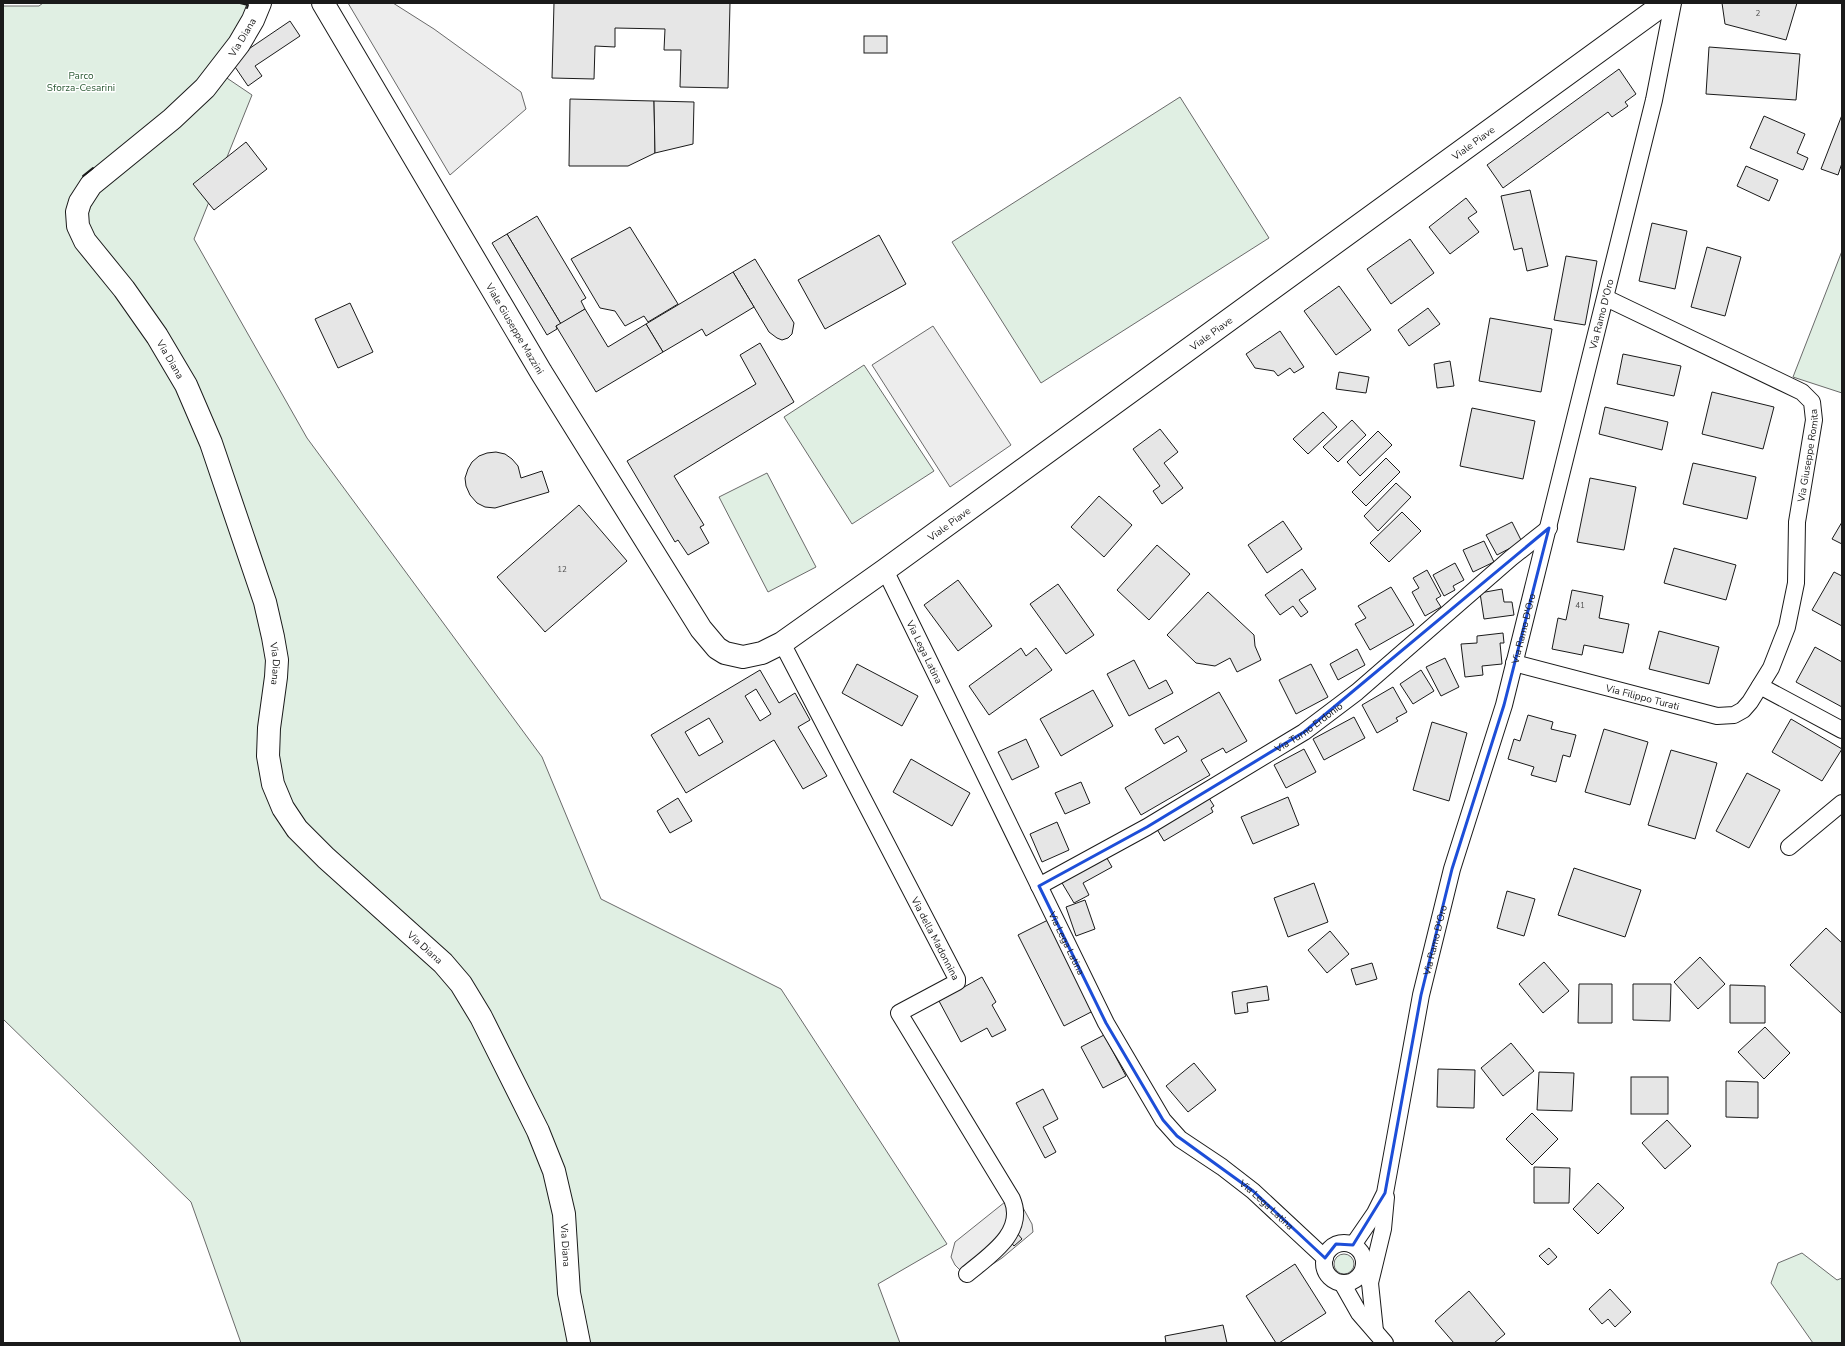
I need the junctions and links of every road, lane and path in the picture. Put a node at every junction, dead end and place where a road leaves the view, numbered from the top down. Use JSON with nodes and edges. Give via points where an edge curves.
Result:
{"nodes":[{"id":1,"x":260,"y":3,"type":"edge"},
{"id":2,"x":323,"y":3,"type":"edge"},
{"id":3,"x":1665,"y":3,"type":"edge"},
{"id":4,"x":1673,"y":3,"type":"edge"},
{"id":5,"x":1606,"y":298,"type":"junction"},
{"id":6,"x":1548,"y":528,"type":"junction"},
{"id":7,"x":885,"y":570,"type":"junction"},
{"id":8,"x":782,"y":643,"type":"junction"},
{"id":9,"x":752,"y":656,"type":"joint"},
{"id":10,"x":1514,"y":663,"type":"junction"},
{"id":11,"x":1760,"y":686,"type":"junction"},
{"id":12,"x":1842,"y":730,"type":"edge"},
{"id":13,"x":1842,"y":803,"type":"edge"},
{"id":14,"x":1789,"y":847,"type":"dead end"},
{"id":15,"x":1039,"y":886,"type":"junction"},
{"id":16,"x":1386,"y":1193,"type":"junction"},
{"id":17,"x":1353,"y":1245,"type":"junction"},
{"id":18,"x":1325,"y":1258,"type":"junction"},
{"id":19,"x":1366,"y":1273,"type":"junction"},
{"id":20,"x":967,"y":1274,"type":"dead end"},
{"id":21,"x":1342,"y":1283,"type":"junction"},
{"id":22,"x":1380,"y":1337,"type":"edge"},
{"id":23,"x":579,"y":1343,"type":"edge"}],
"edges":[{"from":1,"to":23,"type":"street","name":"Via Diana","via":[[239,44],[205,88],[172,119],[91,185],[80,202],[77,212],[78,226],[89,246],[124,289],[157,336],[186,385],[211,442],[265,602],[273,637],[276,677],[268,756],[273,784],[283,808],[297,828],[326,858],[443,963],[462,984],[475,1005],[538,1131],[554,1171],[564,1214],[569,1293]]},
{"from":2,"to":9,"type":"street","name":"Viale Giuseppe Mazzini","via":[[541,372],[701,629],[717,648],[734,655]]},
{"from":3,"to":7,"type":"street","name":"Viale Piave"},
{"from":4,"to":5,"type":"street","name":"Via Ramo D'Oro","via":[[1654,100]]},
{"from":5,"to":6,"type":"street","name":"Via Ramo D'Oro"},
{"from":5,"to":11,"type":"street","name":"Via Giuseppe Romita","via":[[1802,392],[1812,402],[1814,420],[1796,522],[1795,590],[1789,620],[1779,649]]},
{"from":6,"to":10,"type":"street","name":"Via Ramo D'Oro"},
{"from":6,"to":15,"type":"street","name":"Via Turno Erdonio","via":[[1357,692],[1304,732],[1147,826]]},
{"from":7,"to":8,"type":"street","name":"Viale Piave"},
{"from":7,"to":15,"type":"street","name":"Via Lega Latina"},
{"from":8,"to":9,"type":"street","name":"Viale Piave","via":[[762,654]]},
{"from":8,"to":20,"type":"street","name":"Via della Madonnina","via":[[957,982],[899,1013],[1012,1199],[1016,1215],[1012,1230],[992,1253]]},
{"from":10,"to":11,"type":"street","name":"Via Filippo Turati","via":[[1724,716],[1734,715],[1743,710]]},
{"from":10,"to":16,"type":"street","name":"Via Ramo D'Oro","via":[[1504,705],[1452,869],[1421,995]]},
{"from":11,"to":12,"type":"street"},
{"from":13,"to":14,"type":"street"},
{"from":15,"to":18,"type":"street","name":"Via Lega Latina","via":[[1106,1023],[1167,1126],[1180,1139],[1253,1191]]},
{"from":16,"to":17,"type":"street","name":"Via Ramo D'Oro"},
{"from":16,"to":19,"type":"street","via":[[1378,1251]]},
{"from":17,"to":18,"type":"street","via":[[1336,1244]]},
{"from":17,"to":19,"type":"street","via":[[1362,1253]]},
{"from":18,"to":21,"type":"street","via":[[1324,1265],[1330,1277]]},
{"from":19,"to":21,"type":"street"},
{"from":19,"to":22,"type":"street"},
{"from":21,"to":22,"type":"street","via":[[1354,1306]]}]}
